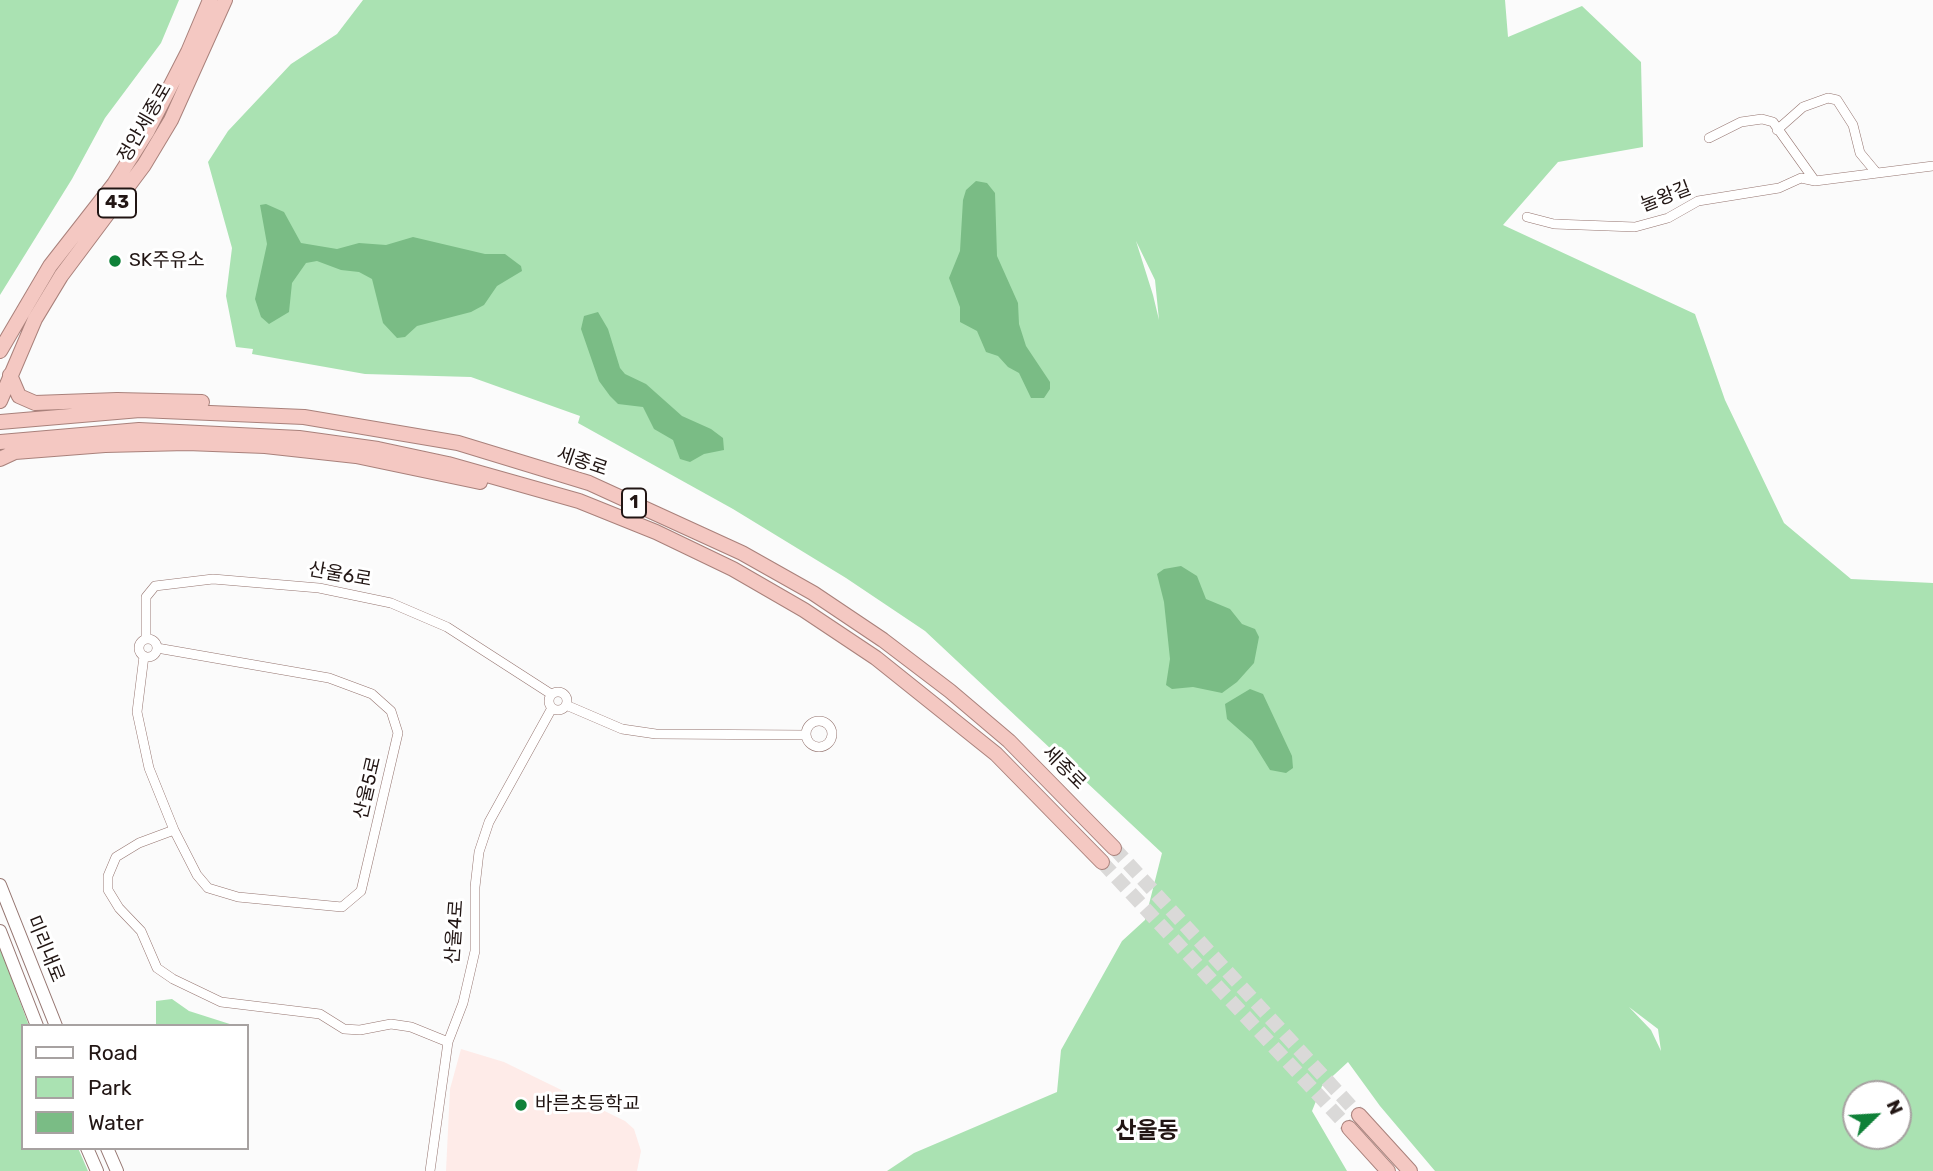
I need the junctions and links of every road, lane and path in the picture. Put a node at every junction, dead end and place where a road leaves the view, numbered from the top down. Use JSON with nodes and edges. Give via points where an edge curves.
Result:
{"nodes":[{"id":1,"x":210,"y":0,"type":"edge"},
{"id":2,"x":225,"y":0,"type":"edge"},
{"id":3,"x":1777,"y":130,"type":"junction"},
{"id":4,"x":1709,"y":138,"type":"dead end"},
{"id":5,"x":1933,"y":166,"type":"edge"},
{"id":6,"x":1875,"y":171,"type":"junction"},
{"id":7,"x":1815,"y":180,"type":"junction"},
{"id":8,"x":1527,"y":217,"type":"dead end"},
{"id":9,"x":0,"y":351,"type":"edge"},
{"id":10,"x":10,"y":375,"type":"junction"},
{"id":11,"x":0,"y":401,"type":"edge"},
{"id":12,"x":35,"y":404,"type":"junction"},
{"id":13,"x":0,"y":420,"type":"edge"},
{"id":14,"x":0,"y":442,"type":"edge"},
{"id":15,"x":0,"y":448,"type":"edge"},
{"id":16,"x":15,"y":452,"type":"junction"},
{"id":17,"x":0,"y":459,"type":"edge"},
{"id":18,"x":665,"y":516,"type":"junction"},
{"id":19,"x":656,"y":532,"type":"junction"},
{"id":20,"x":146,"y":638,"type":"junction"},
{"id":21,"x":157,"y":648,"type":"junction"},
{"id":22,"x":144,"y":656,"type":"junction"},
{"id":23,"x":551,"y":694,"type":"junction"},
{"id":24,"x":566,"y":705,"type":"junction"},
{"id":25,"x":552,"y":708,"type":"junction"},
{"id":26,"x":806,"y":735,"type":"dead end"},
{"id":27,"x":174,"y":830,"type":"junction"},
{"id":28,"x":1114,"y":848,"type":"tunnel mouth"},
{"id":29,"x":1102,"y":862,"type":"tunnel mouth"},
{"id":30,"x":0,"y":886,"type":"edge"},
{"id":31,"x":0,"y":931,"type":"edge"},
{"id":32,"x":36,"y":1024,"type":"edge"},
{"id":33,"x":55,"y":1024,"type":"edge"},
{"id":34,"x":448,"y":1042,"type":"junction"},
{"id":35,"x":1359,"y":1115,"type":"tunnel mouth"},
{"id":36,"x":1349,"y":1128,"type":"tunnel mouth"},
{"id":37,"x":88,"y":1150,"type":"edge"},
{"id":38,"x":108,"y":1150,"type":"edge"},
{"id":39,"x":97,"y":1171,"type":"edge"},
{"id":40,"x":117,"y":1171,"type":"edge"},
{"id":41,"x":430,"y":1171,"type":"edge"},
{"id":42,"x":1388,"y":1171,"type":"edge"},
{"id":43,"x":1410,"y":1171,"type":"edge"}],
"edges":[{"from":1,"to":9,"type":"highway","name":"정안세종로","number":"43","via":[[147,132],[114,184],[50,266]]},
{"from":2,"to":10,"type":"highway","name":"정안세종로","number":"43","via":[[158,143],[61,276]]},
{"from":3,"to":4,"type":"street","via":[[1773,122],[1762,119],[1741,122]]},
{"from":3,"to":6,"type":"street","via":[[1803,107],[1828,98],[1837,100],[1853,125],[1860,153]]},
{"from":3,"to":7,"type":"street"},
{"from":5,"to":6,"type":"street","name":"눌왕길"},
{"from":6,"to":7,"type":"street","name":"눌왕길"},
{"from":7,"to":8,"type":"street","name":"눌왕길","via":[[1801,178],[1779,188],[1698,201],[1668,218],[1635,227],[1587,228]]},
{"from":10,"to":11,"type":"highway","name":"정안세종로","number":"43"},
{"from":10,"to":12,"type":"highway","via":[[19,396]]},
{"from":12,"to":13,"type":"highway"},
{"from":12,"to":18,"type":"highway","via":[[172,400],[376,418],[561,467]]},
{"from":13,"to":18,"type":"highway","name":"세종로","number":"1","via":[[140,410],[208,411],[381,428],[458,443],[563,475]]},
{"from":14,"to":19,"type":"highway","name":"세종로","number":"1","via":[[139,430],[299,438],[448,464],[579,501]]},
{"from":15,"to":16,"type":"highway"},
{"from":16,"to":17,"type":"highway"},
{"from":16,"to":19,"type":"highway","via":[[187,443],[356,456],[562,503]]},
{"from":18,"to":28,"type":"highway","name":"세종로","number":"1","via":[[813,593],[883,640],[1009,741]]},
{"from":19,"to":29,"type":"highway","name":"세종로","number":"1","via":[[733,569],[876,658],[996,754]]},
{"from":20,"to":21,"type":"street"},
{"from":20,"to":22,"type":"street","via":[[138,647]]},
{"from":20,"to":23,"type":"street","name":"산울6로","via":[[146,597],[155,586],[232,579],[331,590],[391,603],[447,627]]},
{"from":21,"to":22,"type":"street","via":[[152,656]]},
{"from":21,"to":27,"type":"street","name":"산울5로","via":[[329,678],[372,694],[391,711],[398,733],[361,891],[342,907],[238,897],[208,888]]},
{"from":22,"to":27,"type":"street","name":"산울5로","via":[[137,712],[149,768]]},
{"from":23,"to":24,"type":"street","via":[[562,692]]},
{"from":23,"to":25,"type":"street"},
{"from":24,"to":25,"type":"street","via":[[560,710]]},
{"from":24,"to":26,"type":"street","via":[[622,729],[656,734]]},
{"from":25,"to":34,"type":"street","name":"산울4로","via":[[489,822],[479,852],[475,951]]},
{"from":27,"to":34,"type":"street","via":[[116,857],[108,876],[108,890],[141,931],[158,968],[221,1002],[320,1014],[344,1029],[391,1024],[411,1027]]},
{"from":30,"to":33,"type":"main road","name":"미리내로"},
{"from":31,"to":32,"type":"main road","name":"미리내로"},
{"from":34,"to":41,"type":"street","name":"산울4로"},
{"from":35,"to":43,"type":"highway"},
{"from":36,"to":42,"type":"highway"},
{"from":37,"to":39,"type":"main road"},
{"from":38,"to":40,"type":"main road"}]}
